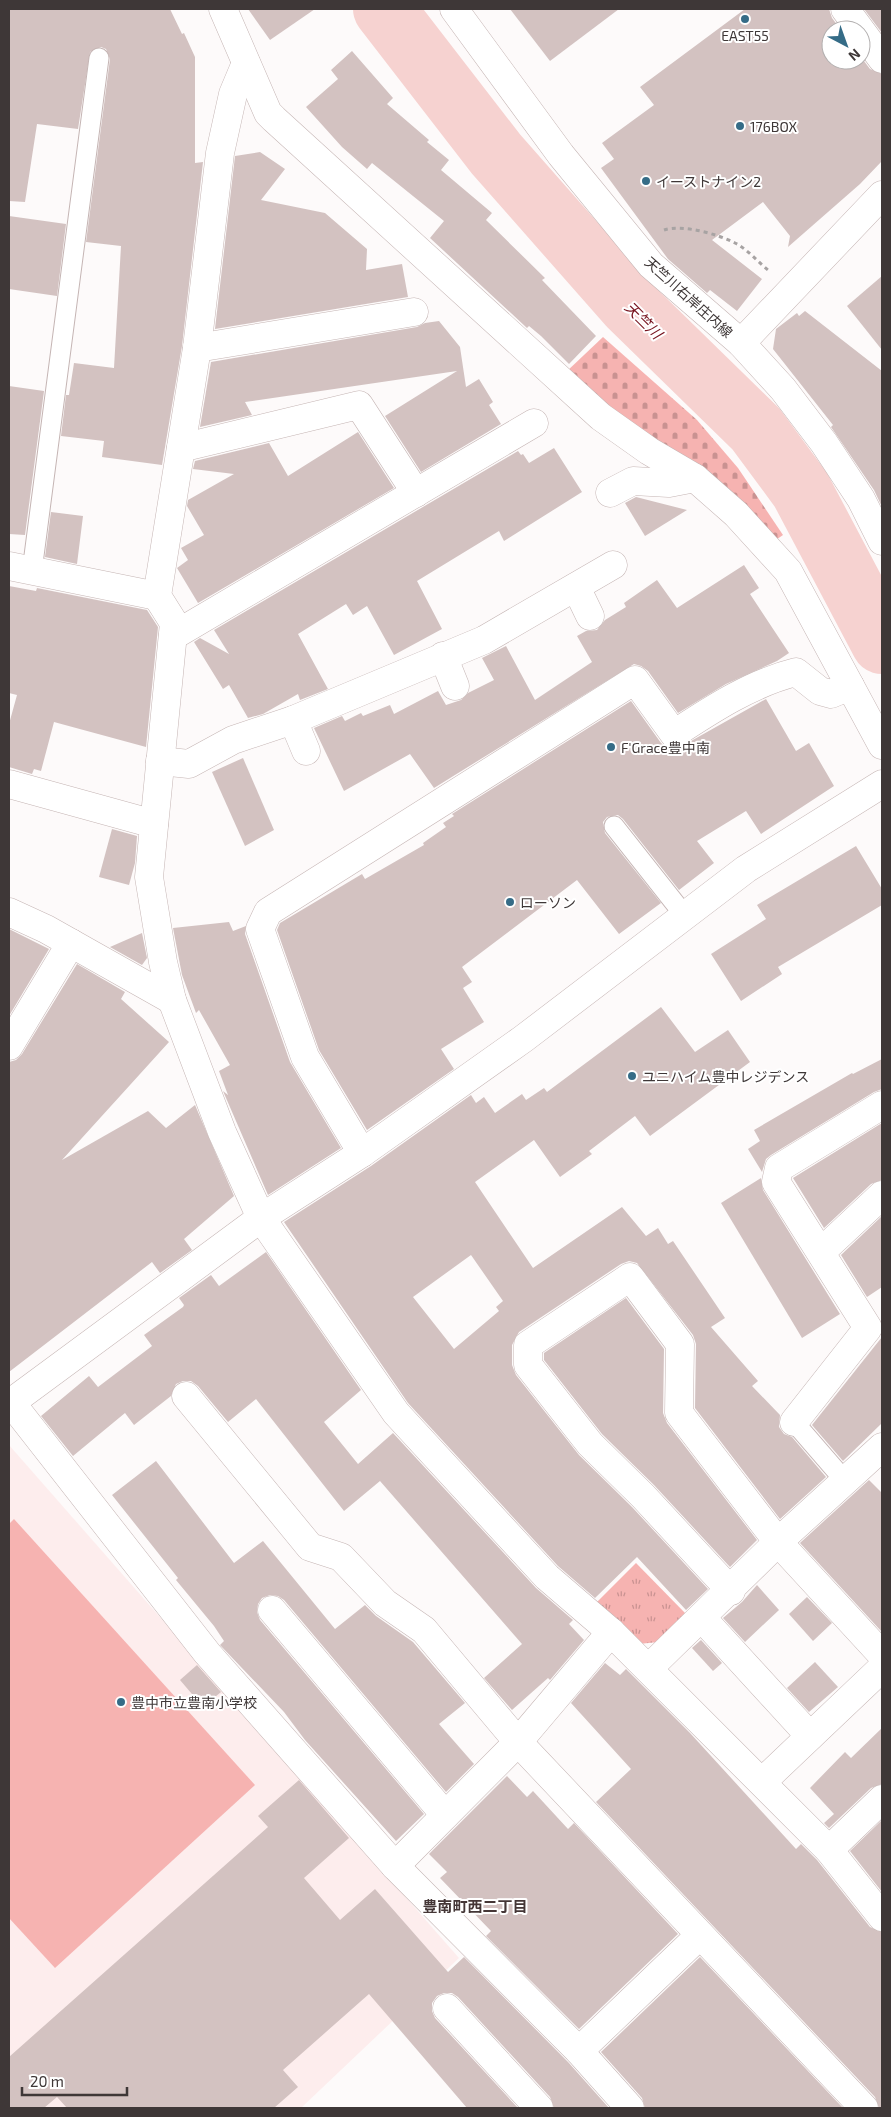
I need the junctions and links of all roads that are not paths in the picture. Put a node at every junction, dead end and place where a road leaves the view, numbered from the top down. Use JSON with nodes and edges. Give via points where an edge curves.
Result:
{"nodes":[{"id":1,"x":223,"y":9,"type":"edge"},
{"id":2,"x":454,"y":9,"type":"edge"},
{"id":3,"x":845,"y":9,"type":"edge"},
{"id":4,"x":99,"y":58,"type":"dead end"},
{"id":5,"x":882,"y":59,"type":"edge"},
{"id":6,"x":246,"y":64,"type":"junction"},
{"id":7,"x":878,"y":208,"type":"edge"},
{"id":8,"x":414,"y":312,"type":"dead end"},
{"id":9,"x":741,"y":343,"type":"junction"},
{"id":10,"x":197,"y":348,"type":"junction"},
{"id":11,"x":534,"y":423,"type":"dead end"},
{"id":12,"x":181,"y":448,"type":"junction"},
{"id":13,"x":695,"y":478,"type":"junction"},
{"id":14,"x":416,"y":493,"type":"junction"},
{"id":15,"x":610,"y":493,"type":"dead end"},
{"id":16,"x":882,"y":541,"type":"edge"},
{"id":17,"x":613,"y":565,"type":"dead end"},
{"id":18,"x":20,"y":569,"type":"edge"},
{"id":19,"x":576,"y":587,"type":"junction"},
{"id":20,"x":157,"y":596,"type":"junction"},
{"id":21,"x":590,"y":616,"type":"dead end"},
{"id":22,"x":173,"y":636,"type":"junction"},
{"id":23,"x":443,"y":656,"type":"junction"},
{"id":24,"x":455,"y":686,"type":"dead end"},
{"id":25,"x":850,"y":686,"type":"junction"},
{"id":26,"x":293,"y":720,"type":"junction"},
{"id":27,"x":882,"y":745,"type":"edge"},
{"id":28,"x":306,"y":750,"type":"dead end"},
{"id":29,"x":160,"y":761,"type":"junction"},
{"id":30,"x":9,"y":784,"type":"edge"},
{"id":31,"x":882,"y":784,"type":"edge"},
{"id":32,"x":154,"y":824,"type":"junction"},
{"id":33,"x":614,"y":826,"type":"dead end"},
{"id":34,"x":9,"y":912,"type":"edge"},
{"id":35,"x":685,"y":916,"type":"junction"},
{"id":36,"x":71,"y":943,"type":"junction"},
{"id":37,"x":172,"y":1000,"type":"junction"},
{"id":38,"x":9,"y":1046,"type":"edge"},
{"id":39,"x":882,"y":1106,"type":"edge"},
{"id":40,"x":362,"y":1153,"type":"junction"},
{"id":41,"x":882,"y":1195,"type":"edge"},
{"id":42,"x":261,"y":1218,"type":"junction"},
{"id":43,"x":821,"y":1252,"type":"junction"},
{"id":44,"x":875,"y":1325,"type":"edge"},
{"id":45,"x":186,"y":1396,"type":"dead end"},
{"id":46,"x":10,"y":1402,"type":"edge"},
{"id":47,"x":794,"y":1422,"type":"joint"},
{"id":48,"x":881,"y":1451,"type":"edge"},
{"id":49,"x":845,"y":1481,"type":"junction"},
{"id":50,"x":778,"y":1542,"type":"junction"},
{"id":51,"x":731,"y":1590,"type":"junction"},
{"id":52,"x":272,"y":1610,"type":"dead end"},
{"id":53,"x":702,"y":1618,"type":"junction"},
{"id":54,"x":611,"y":1632,"type":"junction"},
{"id":55,"x":882,"y":1655,"type":"edge"},
{"id":56,"x":648,"y":1668,"type":"junction"},
{"id":57,"x":882,"y":1668,"type":"edge"},
{"id":58,"x":810,"y":1736,"type":"junction"},
{"id":59,"x":518,"y":1742,"type":"junction"},
{"id":60,"x":762,"y":1782,"type":"junction"},
{"id":61,"x":882,"y":1799,"type":"edge"},
{"id":62,"x":445,"y":1815,"type":"junction"},
{"id":63,"x":829,"y":1850,"type":"junction"},
{"id":64,"x":395,"y":1866,"type":"junction"},
{"id":65,"x":882,"y":1917,"type":"edge"},
{"id":66,"x":699,"y":1936,"type":"junction"},
{"id":67,"x":447,"y":2008,"type":"dead end"},
{"id":68,"x":579,"y":2051,"type":"junction"},
{"id":69,"x":539,"y":2108,"type":"edge"},
{"id":70,"x":630,"y":2108,"type":"edge"},
{"id":71,"x":864,"y":2108,"type":"edge"}],
"edges":[{"from":1,"to":6,"type":"street"},
{"from":2,"to":9,"type":"street","name":"天竺川右岸庄内線","via":[[561,155],[650,265]]},
{"from":3,"to":5,"type":"street"},
{"from":4,"to":18,"type":"lane"},
{"from":6,"to":10,"type":"street","via":[[232,94],[220,153]]},
{"from":6,"to":13,"type":"street","via":[[268,113],[601,417]]},
{"from":7,"to":9,"type":"street"},
{"from":8,"to":10,"type":"street"},
{"from":9,"to":16,"type":"street","name":"天竺川右岸庄内線","via":[[783,389],[824,443]]},
{"from":10,"to":12,"type":"street"},
{"from":11,"to":14,"type":"street"},
{"from":12,"to":14,"type":"street","via":[[359,405]]},
{"from":12,"to":20,"type":"street"},
{"from":13,"to":15,"type":"street","via":[[669,483],[633,481]]},
{"from":13,"to":25,"type":"street","via":[[736,514],[788,571]]},
{"from":14,"to":22,"type":"street"},
{"from":17,"to":19,"type":"street"},
{"from":18,"to":20,"type":"street"},
{"from":19,"to":21,"type":"street"},
{"from":19,"to":23,"type":"street","via":[[484,640]]},
{"from":20,"to":22,"type":"street","via":[[174,623]]},
{"from":22,"to":29,"type":"street"},
{"from":23,"to":24,"type":"street"},
{"from":23,"to":26,"type":"street"},
{"from":25,"to":27,"type":"street"},
{"from":25,"to":40,"type":"street","via":[[831,694],[820,691],[796,672],[783,675],[710,710],[674,734],[635,680],[268,912],[260,929],[305,1057]]},
{"from":26,"to":28,"type":"street"},
{"from":26,"to":29,"type":"street","via":[[233,740],[189,764]]},
{"from":29,"to":32,"type":"street"},
{"from":30,"to":32,"type":"street"},
{"from":31,"to":35,"type":"street","via":[[746,869]]},
{"from":32,"to":37,"type":"street","via":[[149,876]]},
{"from":33,"to":35,"type":"lane"},
{"from":34,"to":36,"type":"street"},
{"from":35,"to":40,"type":"street","via":[[523,1039]]},
{"from":36,"to":37,"type":"street"},
{"from":36,"to":38,"type":"street"},
{"from":37,"to":42,"type":"street","via":[[222,1132]]},
{"from":39,"to":43,"type":"street","via":[[779,1168],[776,1182]]},
{"from":40,"to":42,"type":"street"},
{"from":41,"to":43,"type":"street"},
{"from":42,"to":46,"type":"street"},
{"from":42,"to":54,"type":"street","via":[[396,1413],[547,1577]]},
{"from":43,"to":44,"type":"street"},
{"from":44,"to":47,"type":"street"},
{"from":45,"to":59,"type":"street","via":[[310,1547],[341,1557],[385,1604],[424,1630]]},
{"from":46,"to":64,"type":"street","via":[[208,1653]]},
{"from":47,"to":49,"type":"lane"},
{"from":48,"to":49,"type":"street"},
{"from":49,"to":50,"type":"street"},
{"from":50,"to":51,"type":"street"},
{"from":50,"to":51,"type":"street","via":[[679,1413],[680,1344],[630,1277],[528,1345],[528,1365],[590,1444]]},
{"from":50,"to":55,"type":"street"},
{"from":51,"to":53,"type":"street"},
{"from":52,"to":62,"type":"street"},
{"from":53,"to":56,"type":"street"},
{"from":53,"to":58,"type":"street"},
{"from":54,"to":56,"type":"street"},
{"from":54,"to":59,"type":"street"},
{"from":56,"to":60,"type":"street"},
{"from":57,"to":58,"type":"street"},
{"from":58,"to":60,"type":"street"},
{"from":59,"to":62,"type":"street"},
{"from":59,"to":66,"type":"street"},
{"from":60,"to":63,"type":"street"},
{"from":61,"to":63,"type":"street"},
{"from":62,"to":64,"type":"street"},
{"from":63,"to":65,"type":"street"},
{"from":64,"to":68,"type":"street"},
{"from":66,"to":68,"type":"street"},
{"from":66,"to":71,"type":"street"},
{"from":67,"to":69,"type":"street"},
{"from":68,"to":70,"type":"street"}]}
